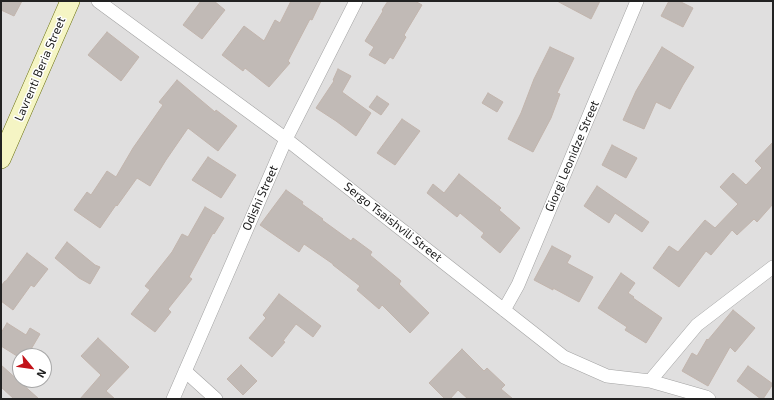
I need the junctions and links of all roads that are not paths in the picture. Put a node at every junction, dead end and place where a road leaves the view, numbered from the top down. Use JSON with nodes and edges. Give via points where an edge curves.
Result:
{"nodes":[{"id":1,"x":70,"y":1,"type":"edge"},
{"id":2,"x":98,"y":1,"type":"edge"},
{"id":3,"x":356,"y":1,"type":"edge"},
{"id":4,"x":637,"y":1,"type":"edge"},
{"id":5,"x":286,"y":139,"type":"junction"},
{"id":6,"x":1,"y":159,"type":"edge"},
{"id":7,"x":773,"y":267,"type":"edge"},
{"id":8,"x":504,"y":310,"type":"junction"},
{"id":9,"x":185,"y":372,"type":"junction"},
{"id":10,"x":650,"y":381,"type":"junction"},
{"id":11,"x":707,"y":398,"type":"edge"},
{"id":12,"x":173,"y":399,"type":"edge"},
{"id":13,"x":216,"y":399,"type":"edge"}],
"edges":[{"from":1,"to":6,"type":"main road","name":"Lavrenti Beria Street"},
{"from":2,"to":5,"type":"street","name":"Sergo Tsaishvili Street"},
{"from":3,"to":5,"type":"street","name":"Odishi Street"},
{"from":4,"to":8,"type":"street","name":"Giorgi Leonidze Street","via":[[518,285]]},
{"from":5,"to":8,"type":"street","name":"Sergo Tsaishvili Street"},
{"from":5,"to":9,"type":"street","name":"Odishi Street"},
{"from":7,"to":10,"type":"street","via":[[697,325]]},
{"from":8,"to":10,"type":"street","name":"Sergo Tsaishvili Street","via":[[564,357],[607,376]]},
{"from":9,"to":12,"type":"street","name":"Odishi Street"},
{"from":9,"to":13,"type":"street"},
{"from":10,"to":11,"type":"street","name":"Sergo Tsaishvili Street"}]}
